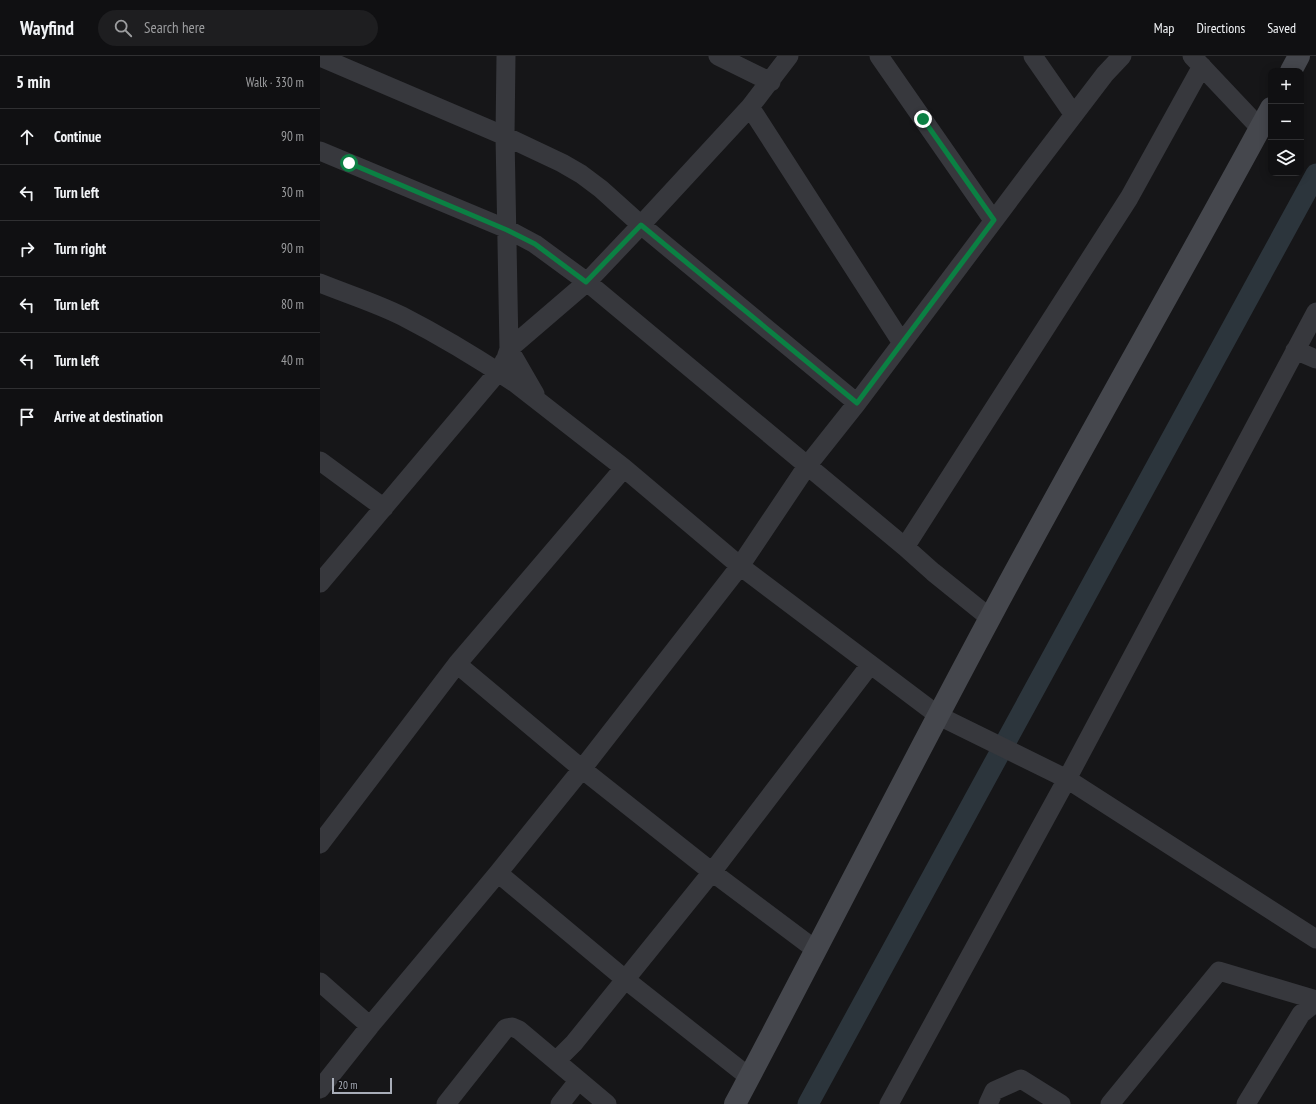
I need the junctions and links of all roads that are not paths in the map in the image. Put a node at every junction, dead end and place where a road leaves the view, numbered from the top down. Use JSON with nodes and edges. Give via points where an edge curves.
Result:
{"nodes":[{"id":1,"x":320,"y":56,"type":"edge"},
{"id":2,"x":506,"y":56,"type":"edge"},
{"id":3,"x":718,"y":56,"type":"edge"},
{"id":4,"x":789,"y":56,"type":"edge"},
{"id":5,"x":879,"y":56,"type":"edge"},
{"id":6,"x":1033,"y":56,"type":"edge"},
{"id":7,"x":1122,"y":56,"type":"edge"},
{"id":8,"x":1299,"y":56,"type":"edge"},
{"id":9,"x":1197,"y":61,"type":"edge"},
{"id":10,"x":1293,"y":68,"type":"edge"},
{"id":11,"x":771,"y":82,"type":"junction"},
{"id":12,"x":750,"y":107,"type":"junction"},
{"id":13,"x":1268,"y":113,"type":"edge"},
{"id":14,"x":1074,"y":115,"type":"junction"},
{"id":15,"x":1260,"y":128,"type":"junction"},
{"id":16,"x":505,"y":136,"type":"junction"},
{"id":17,"x":320,"y":151,"type":"edge"},
{"id":18,"x":994,"y":220,"type":"junction"},
{"id":19,"x":641,"y":225,"type":"junction"},
{"id":20,"x":507,"y":230,"type":"junction"},
{"id":21,"x":586,"y":282,"type":"junction"},
{"id":22,"x":320,"y":283,"type":"edge"},
{"id":23,"x":1316,"y":312,"type":"edge"},
{"id":24,"x":902,"y":343,"type":"junction"},
{"id":25,"x":509,"y":350,"type":"junction"},
{"id":26,"x":1295,"y":350,"type":"junction"},
{"id":27,"x":1316,"y":359,"type":"edge"},
{"id":28,"x":498,"y":372,"type":"junction"},
{"id":29,"x":540,"y":403,"type":"junction"},
{"id":30,"x":857,"y":403,"type":"junction"},
{"id":31,"x":320,"y":461,"type":"edge"},
{"id":32,"x":807,"y":466,"type":"junction"},
{"id":33,"x":624,"y":468,"type":"junction"},
{"id":34,"x":384,"y":508,"type":"junction"},
{"id":35,"x":905,"y":548,"type":"junction"},
{"id":36,"x":740,"y":566,"type":"junction"},
{"id":37,"x":320,"y":583,"type":"edge"},
{"id":38,"x":990,"y":618,"type":"junction"},
{"id":39,"x":457,"y":664,"type":"junction"},
{"id":40,"x":870,"y":665,"type":"junction"},
{"id":41,"x":939,"y":716,"type":"junction"},
{"id":42,"x":582,"y":769,"type":"junction"},
{"id":43,"x":1059,"y":775,"type":"junction"},
{"id":44,"x":320,"y":844,"type":"edge"},
{"id":45,"x":712,"y":872,"type":"junction"},
{"id":46,"x":498,"y":873,"type":"junction"},
{"id":47,"x":1316,"y":939,"type":"edge"},
{"id":48,"x":816,"y":950,"type":"junction"},
{"id":49,"x":626,"y":980,"type":"junction"},
{"id":50,"x":320,"y":982,"type":"edge"},
{"id":51,"x":1316,"y":1001,"type":"edge"},
{"id":52,"x":370,"y":1026,"type":"junction"},
{"id":53,"x":556,"y":1061,"type":"junction"},
{"id":54,"x":749,"y":1077,"type":"junction"},
{"id":55,"x":578,"y":1080,"type":"junction"},
{"id":56,"x":320,"y":1089,"type":"edge"},
{"id":57,"x":446,"y":1104,"type":"edge"},
{"id":58,"x":560,"y":1104,"type":"edge"},
{"id":59,"x":607,"y":1104,"type":"edge"},
{"id":60,"x":735,"y":1104,"type":"edge"},
{"id":61,"x":889,"y":1104,"type":"edge"},
{"id":62,"x":988,"y":1104,"type":"edge"},
{"id":63,"x":1061,"y":1104,"type":"edge"},
{"id":64,"x":1110,"y":1104,"type":"edge"},
{"id":65,"x":1246,"y":1104,"type":"edge"}],
"edges":[{"from":1,"to":16,"type":"street"},
{"from":2,"to":16,"type":"street"},
{"from":3,"to":11,"type":"street"},
{"from":4,"to":11,"type":"street"},
{"from":5,"to":18,"type":"street"},
{"from":6,"to":14,"type":"street"},
{"from":7,"to":14,"type":"street"},
{"from":8,"to":10,"type":"main road"},
{"from":9,"to":15,"type":"street"},
{"from":9,"to":35,"type":"street","via":[[1129,198]]},
{"from":11,"to":12,"type":"street"},
{"from":12,"to":19,"type":"street"},
{"from":12,"to":24,"type":"street"},
{"from":13,"to":15,"type":"main road"},
{"from":14,"to":18,"type":"street"},
{"from":15,"to":38,"type":"main road"},
{"from":16,"to":19,"type":"street","via":[[581,174]]},
{"from":16,"to":20,"type":"street"},
{"from":17,"to":20,"type":"street"},
{"from":18,"to":24,"type":"street"},
{"from":19,"to":21,"type":"street"},
{"from":19,"to":30,"type":"street"},
{"from":20,"to":21,"type":"street","via":[[535,244]]},
{"from":20,"to":25,"type":"street"},
{"from":21,"to":25,"type":"street"},
{"from":21,"to":32,"type":"street"},
{"from":22,"to":28,"type":"street","via":[[401,316]]},
{"from":23,"to":26,"type":"street"},
{"from":24,"to":30,"type":"street"},
{"from":25,"to":28,"type":"street"},
{"from":25,"to":29,"type":"street"},
{"from":26,"to":27,"type":"street"},
{"from":26,"to":43,"type":"street"},
{"from":28,"to":29,"type":"street"},
{"from":28,"to":34,"type":"street"},
{"from":29,"to":33,"type":"street"},
{"from":30,"to":32,"type":"street"},
{"from":31,"to":34,"type":"street"},
{"from":32,"to":35,"type":"street"},
{"from":32,"to":36,"type":"street"},
{"from":33,"to":36,"type":"street"},
{"from":33,"to":39,"type":"street"},
{"from":34,"to":37,"type":"street"},
{"from":35,"to":38,"type":"street"},
{"from":36,"to":40,"type":"street"},
{"from":36,"to":42,"type":"street"},
{"from":38,"to":41,"type":"main road"},
{"from":39,"to":42,"type":"street"},
{"from":39,"to":44,"type":"street"},
{"from":40,"to":41,"type":"street"},
{"from":40,"to":45,"type":"street"},
{"from":41,"to":43,"type":"street"},
{"from":41,"to":48,"type":"main road"},
{"from":42,"to":45,"type":"street"},
{"from":42,"to":46,"type":"street"},
{"from":43,"to":47,"type":"street"},
{"from":43,"to":61,"type":"street"},
{"from":45,"to":48,"type":"street"},
{"from":45,"to":49,"type":"street"},
{"from":46,"to":49,"type":"street"},
{"from":46,"to":52,"type":"street"},
{"from":48,"to":54,"type":"main road"},
{"from":49,"to":53,"type":"street"},
{"from":49,"to":54,"type":"street"},
{"from":50,"to":52,"type":"street"},
{"from":51,"to":64,"type":"street","via":[[1219,971]]},
{"from":51,"to":65,"type":"street","via":[[1301,1014]]},
{"from":52,"to":56,"type":"street"},
{"from":53,"to":55,"type":"street"},
{"from":53,"to":57,"type":"street","via":[[519,1030],[506,1028]]},
{"from":54,"to":60,"type":"main road"},
{"from":55,"to":58,"type":"street"},
{"from":55,"to":59,"type":"street"},
{"from":62,"to":63,"type":"street","via":[[994,1091],[1021,1078]]}]}
